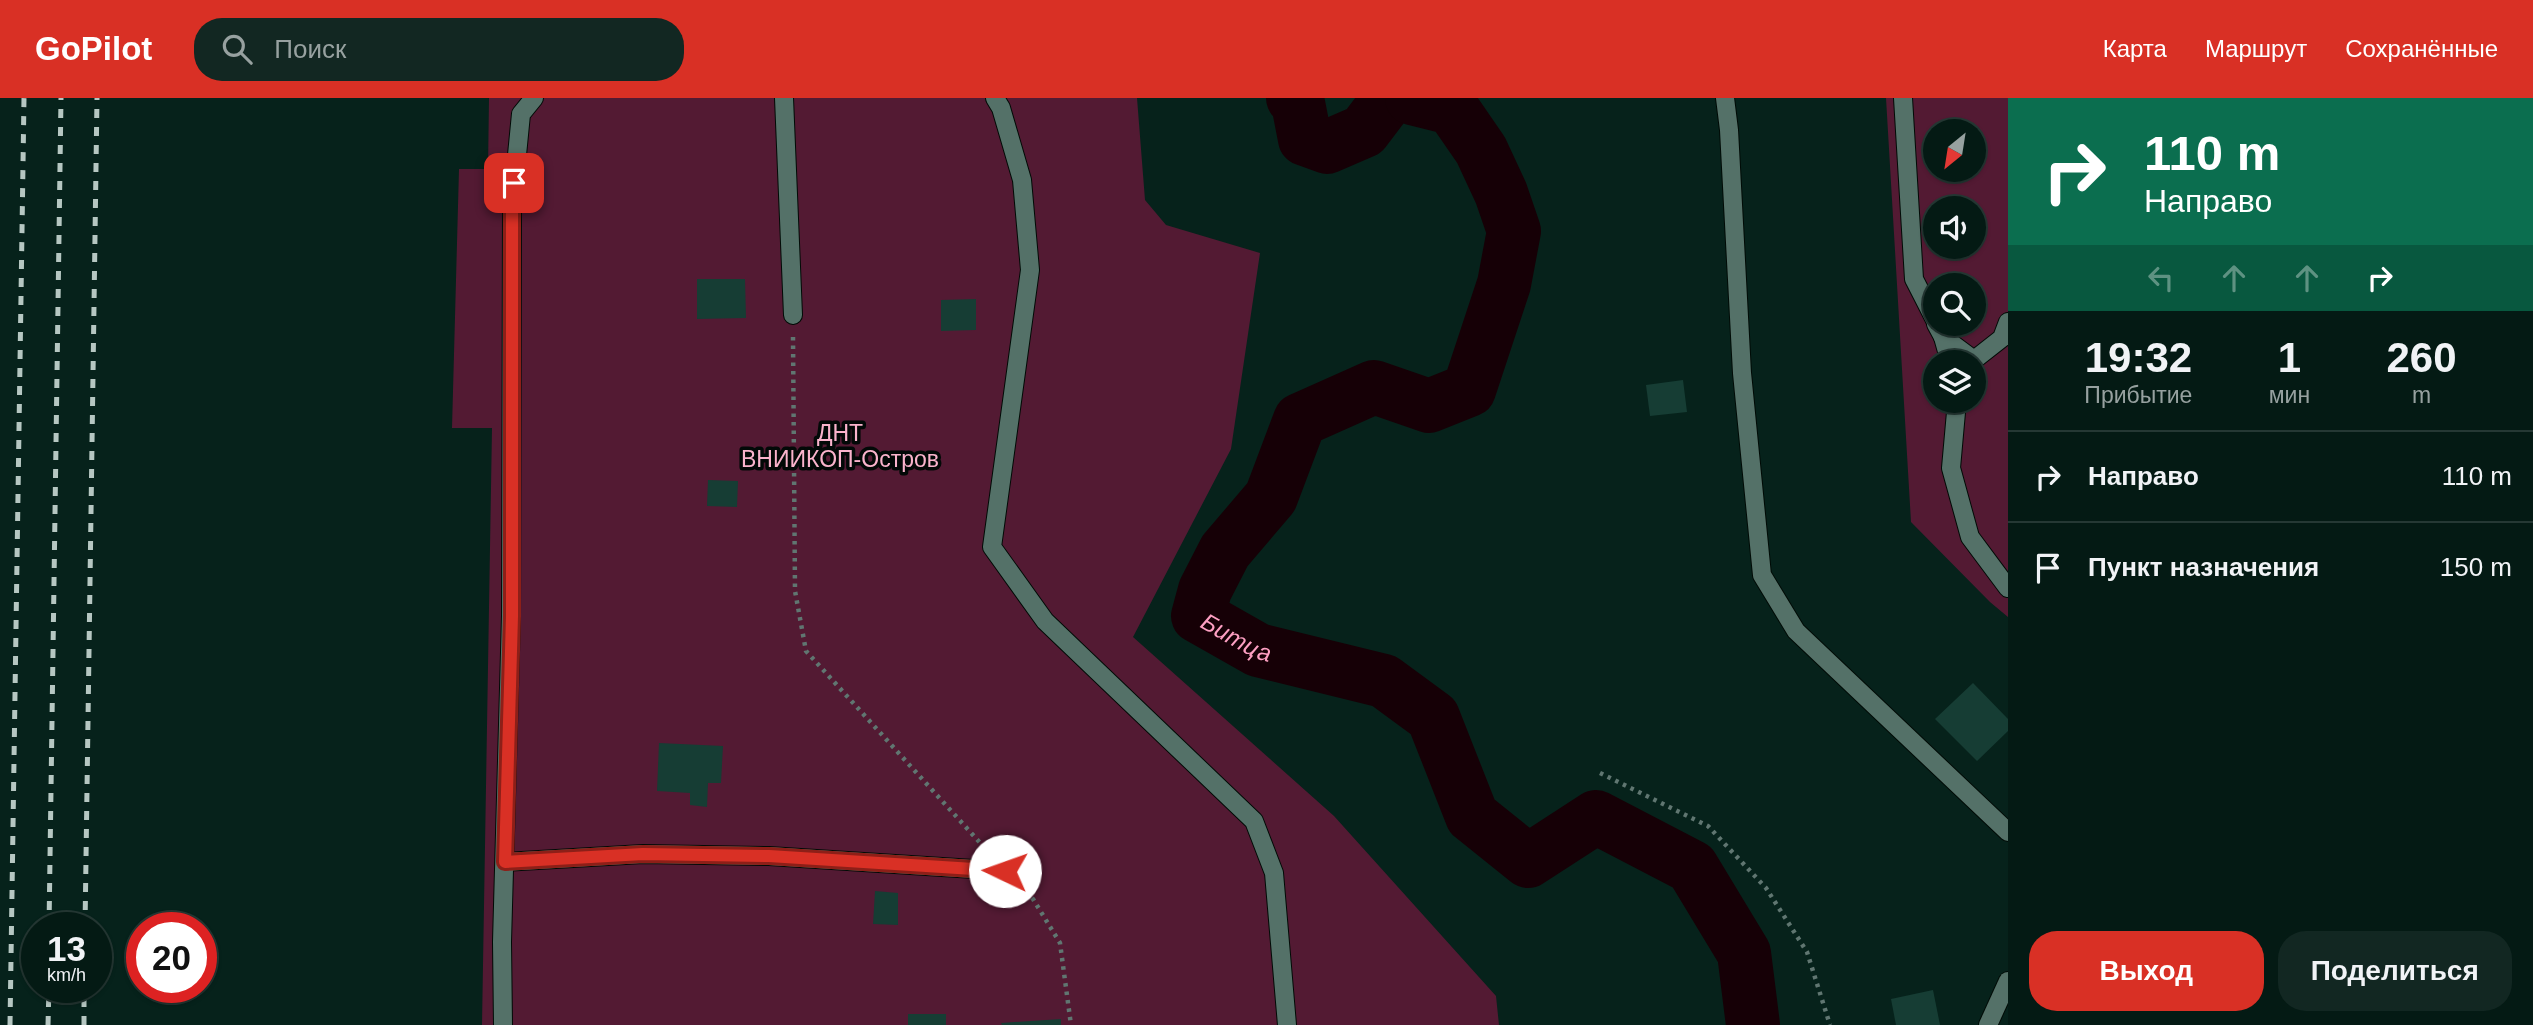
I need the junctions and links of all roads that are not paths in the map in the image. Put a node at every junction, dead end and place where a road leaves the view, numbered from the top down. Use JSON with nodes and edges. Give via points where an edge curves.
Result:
{"nodes":[{"id":1,"x":534,"y":98,"type":"edge"},
{"id":2,"x":784,"y":98,"type":"edge"},
{"id":3,"x":995,"y":98,"type":"edge"},
{"id":4,"x":1725,"y":98,"type":"edge"},
{"id":5,"x":1903,"y":98,"type":"edge"},
{"id":6,"x":1923,"y":297,"type":"edge"},
{"id":7,"x":793,"y":315,"type":"road end"},
{"id":8,"x":2008,"y":322,"type":"edge"},
{"id":9,"x":1947,"y":336,"type":"edge"},
{"id":10,"x":1956,"y":413,"type":"edge"},
{"id":11,"x":2008,"y":588,"type":"edge"},
{"id":12,"x":2008,"y":832,"type":"edge"},
{"id":13,"x":505,"y":862,"type":"junction"},
{"id":14,"x":1005,"y":871,"type":"road end"},
{"id":15,"x":2008,"y":981,"type":"edge"},
{"id":16,"x":503,"y":1025,"type":"edge"},
{"id":17,"x":1287,"y":1025,"type":"edge"},
{"id":18,"x":1988,"y":1025,"type":"edge"}],
"edges":[{"from":1,"to":13,"type":"lane","via":[[521,114],[512,205],[512,616]]},
{"from":2,"to":7,"type":"lane"},
{"from":3,"to":17,"type":"lane","via":[[1022,180],[1030,270],[992,547],[1045,621],[1254,821],[1274,873]]},
{"from":4,"to":12,"type":"lane","via":[[1742,373],[1762,575],[1796,631]]},
{"from":5,"to":6,"type":"lane","via":[[1914,279]]},
{"from":8,"to":9,"type":"lane","via":[[2002,338],[1974,360]]},
{"from":10,"to":11,"type":"lane","via":[[1951,468],[1970,537]]},
{"from":13,"to":14,"type":"lane","via":[[643,854],[769,856]]},
{"from":13,"to":16,"type":"lane"},
{"from":15,"to":18,"type":"lane"}]}
